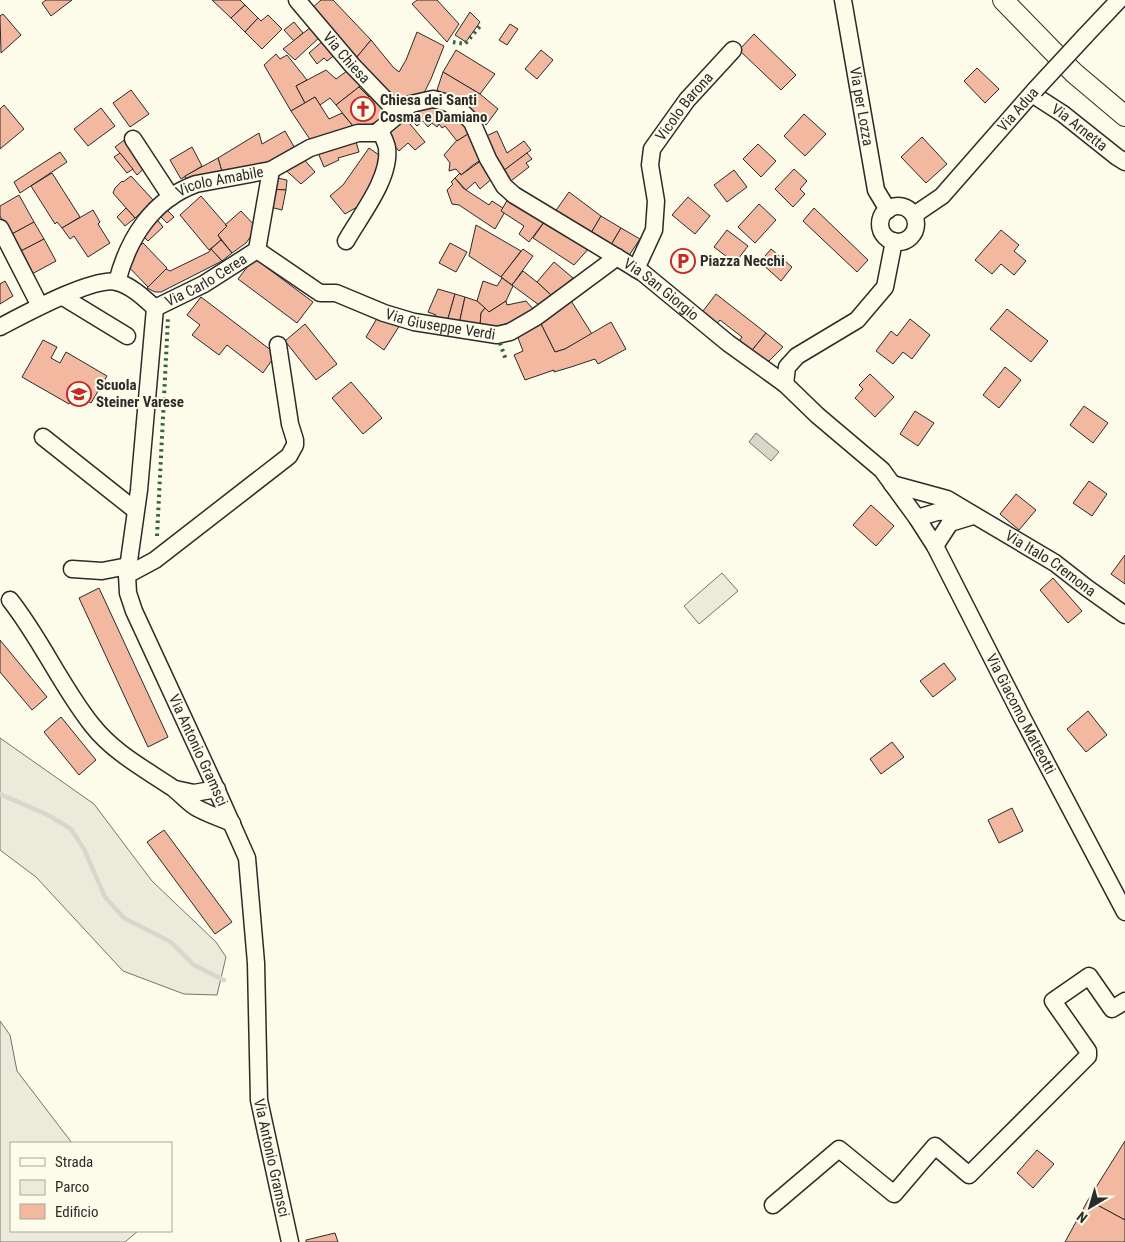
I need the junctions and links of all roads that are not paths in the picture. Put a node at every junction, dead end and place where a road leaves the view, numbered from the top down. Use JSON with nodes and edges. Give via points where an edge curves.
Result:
{"nodes":[{"id":1,"x":297,"y":0,"type":"edge"},
{"id":2,"x":843,"y":0,"type":"edge"},
{"id":3,"x":1003,"y":0,"type":"edge"},
{"id":4,"x":1119,"y":0,"type":"edge"},
{"id":5,"x":733,"y":50,"type":"dead end"},
{"id":6,"x":1034,"y":92,"type":"junction"},
{"id":7,"x":399,"y":114,"type":"junction"},
{"id":8,"x":1125,"y":116,"type":"edge"},
{"id":9,"x":380,"y":130,"type":"junction"},
{"id":10,"x":133,"y":139,"type":"dead end"},
{"id":11,"x":1125,"y":162,"type":"edge"},
{"id":12,"x":271,"y":170,"type":"junction"},
{"id":13,"x":171,"y":197,"type":"junction"},
{"id":14,"x":888,"y":210,"type":"junction"},
{"id":15,"x":914,"y":215,"type":"junction"},
{"id":16,"x":0,"y":228,"type":"edge"},
{"id":17,"x":346,"y":241,"type":"dead end"},
{"id":18,"x":894,"y":241,"type":"junction"},
{"id":19,"x":257,"y":250,"type":"junction"},
{"id":20,"x":617,"y":257,"type":"junction"},
{"id":21,"x":636,"y":269,"type":"junction"},
{"id":22,"x":117,"y":282,"type":"junction"},
{"id":23,"x":63,"y":297,"type":"junction"},
{"id":24,"x":40,"y":306,"type":"junction"},
{"id":25,"x":155,"y":308,"type":"junction"},
{"id":26,"x":0,"y":328,"type":"edge"},
{"id":27,"x":127,"y":336,"type":"dead end"},
{"id":28,"x":278,"y":345,"type":"dead end"},
{"id":29,"x":785,"y":384,"type":"junction"},
{"id":30,"x":43,"y":437,"type":"dead end"},
{"id":31,"x":892,"y":484,"type":"junction"},
{"id":32,"x":136,"y":510,"type":"junction"},
{"id":33,"x":969,"y":513,"type":"junction"},
{"id":34,"x":917,"y":518,"type":"junction"},
{"id":35,"x":935,"y":546,"type":"junction"},
{"id":36,"x":72,"y":569,"type":"dead end"},
{"id":37,"x":128,"y":571,"type":"junction"},
{"id":38,"x":10,"y":600,"type":"dead end"},
{"id":39,"x":1123,"y":610,"type":"edge"},
{"id":40,"x":173,"y":789,"type":"junction"},
{"id":41,"x":217,"y":789,"type":"junction"},
{"id":42,"x":232,"y":823,"type":"junction"},
{"id":43,"x":1125,"y":912,"type":"edge"},
{"id":44,"x":1125,"y":1001,"type":"edge"},
{"id":45,"x":773,"y":1205,"type":"dead end"},
{"id":46,"x":290,"y":1242,"type":"edge"}],
"edges":[{"from":1,"to":7,"type":"street","name":"Via Chiesa"},
{"from":2,"to":14,"type":"street","name":"Via per Lozza","via":[[876,190]]},
{"from":3,"to":8,"type":"main road","via":[[1074,73]]},
{"from":4,"to":6,"type":"street","name":"Via Adua","bridge":true},
{"from":5,"to":21,"type":"street","name":"Vicolo Barona","via":[[687,100],[652,149],[650,165],[656,201],[654,230]]},
{"from":6,"to":11,"type":"street","name":"Via Arnetta"},
{"from":6,"to":15,"type":"street","name":"Via Adua","via":[[942,196]]},
{"from":7,"to":9,"type":"street","name":"Via San Giorgio"},
{"from":7,"to":20,"type":"street","name":"Via San Giorgio","via":[[411,104],[433,99],[462,112],[472,122],[488,160],[504,186]]},
{"from":9,"to":12,"type":"street","via":[[358,133],[310,148]]},
{"from":9,"to":17,"type":"street","via":[[387,148],[385,170]]},
{"from":10,"to":13,"type":"street","name":"Vicolo Amabile"},
{"from":12,"to":13,"type":"street","name":"Vicolo Amabile","via":[[196,184]]},
{"from":12,"to":19,"type":"street","name":"Via Carlo Cerea"},
{"from":13,"to":22,"type":"street","name":"Vicolo Amabile","via":[[138,229],[122,261]]},
{"from":14,"to":15,"type":"street","via":[[899,206]]},
{"from":14,"to":18,"type":"street","via":[[881,219],[881,230]]},
{"from":15,"to":18,"type":"street","via":[[916,227],[911,236],[904,241]]},
{"from":16,"to":24,"type":"street"},
{"from":18,"to":29,"type":"street","via":[[884,287],[857,320],[797,356],[787,367]]},
{"from":19,"to":20,"type":"street","name":"Via Giuseppe Verdi","via":[[320,293],[336,293],[414,322],[497,335],[536,318]]},
{"from":19,"to":25,"type":"street","name":"Via Carlo Cerea","via":[[204,284]]},
{"from":20,"to":21,"type":"street","name":"Via San Giorgio"},
{"from":21,"to":29,"type":"street","name":"Via San Giorgio"},
{"from":22,"to":23,"type":"street","via":[[100,282]]},
{"from":22,"to":25,"type":"street"},
{"from":23,"to":24,"type":"street"},
{"from":23,"to":27,"type":"street"},
{"from":24,"to":26,"type":"street"},
{"from":25,"to":32,"type":"street","name":"Via Antonio Gramsci"},
{"from":28,"to":37,"type":"street","via":[[293,450],[155,560]]},
{"from":29,"to":31,"type":"street","name":"Via San Giorgio","via":[[882,470]]},
{"from":30,"to":32,"type":"street"},
{"from":31,"to":33,"type":"street","name":"Via Italo Cremona","via":[[947,499]]},
{"from":31,"to":34,"type":"street","name":"Via San Giorgio"},
{"from":32,"to":37,"type":"street","name":"Via Antonio Gramsci"},
{"from":33,"to":34,"type":"street","via":[[936,512]]},
{"from":33,"to":35,"type":"street","via":[[950,524]]},
{"from":33,"to":39,"type":"street","name":"Via Italo Cremona","via":[[1028,546]]},
{"from":34,"to":35,"type":"street","name":"Via Giacomo Matteotti"},
{"from":35,"to":43,"type":"street","name":"Via Giacomo Matteotti"},
{"from":36,"to":37,"type":"street"},
{"from":37,"to":41,"type":"street","name":"Via Antonio Gramsci","via":[[128,593],[134,611]]},
{"from":38,"to":40,"type":"street","via":[[93,726],[141,768]]},
{"from":40,"to":41,"type":"street","via":[[194,793]]},
{"from":40,"to":42,"type":"street","via":[[196,807]]},
{"from":41,"to":42,"type":"street","name":"Via Antonio Gramsci"},
{"from":42,"to":46,"type":"street","name":"Via Antonio Gramsci","via":[[247,858],[256,963],[259,1100]]},
{"from":44,"to":45,"type":"street","via":[[1112,1008],[1089,976],[1053,1001],[1088,1051],[1088,1056],[969,1175],[935,1146],[894,1194],[839,1149]]}]}
